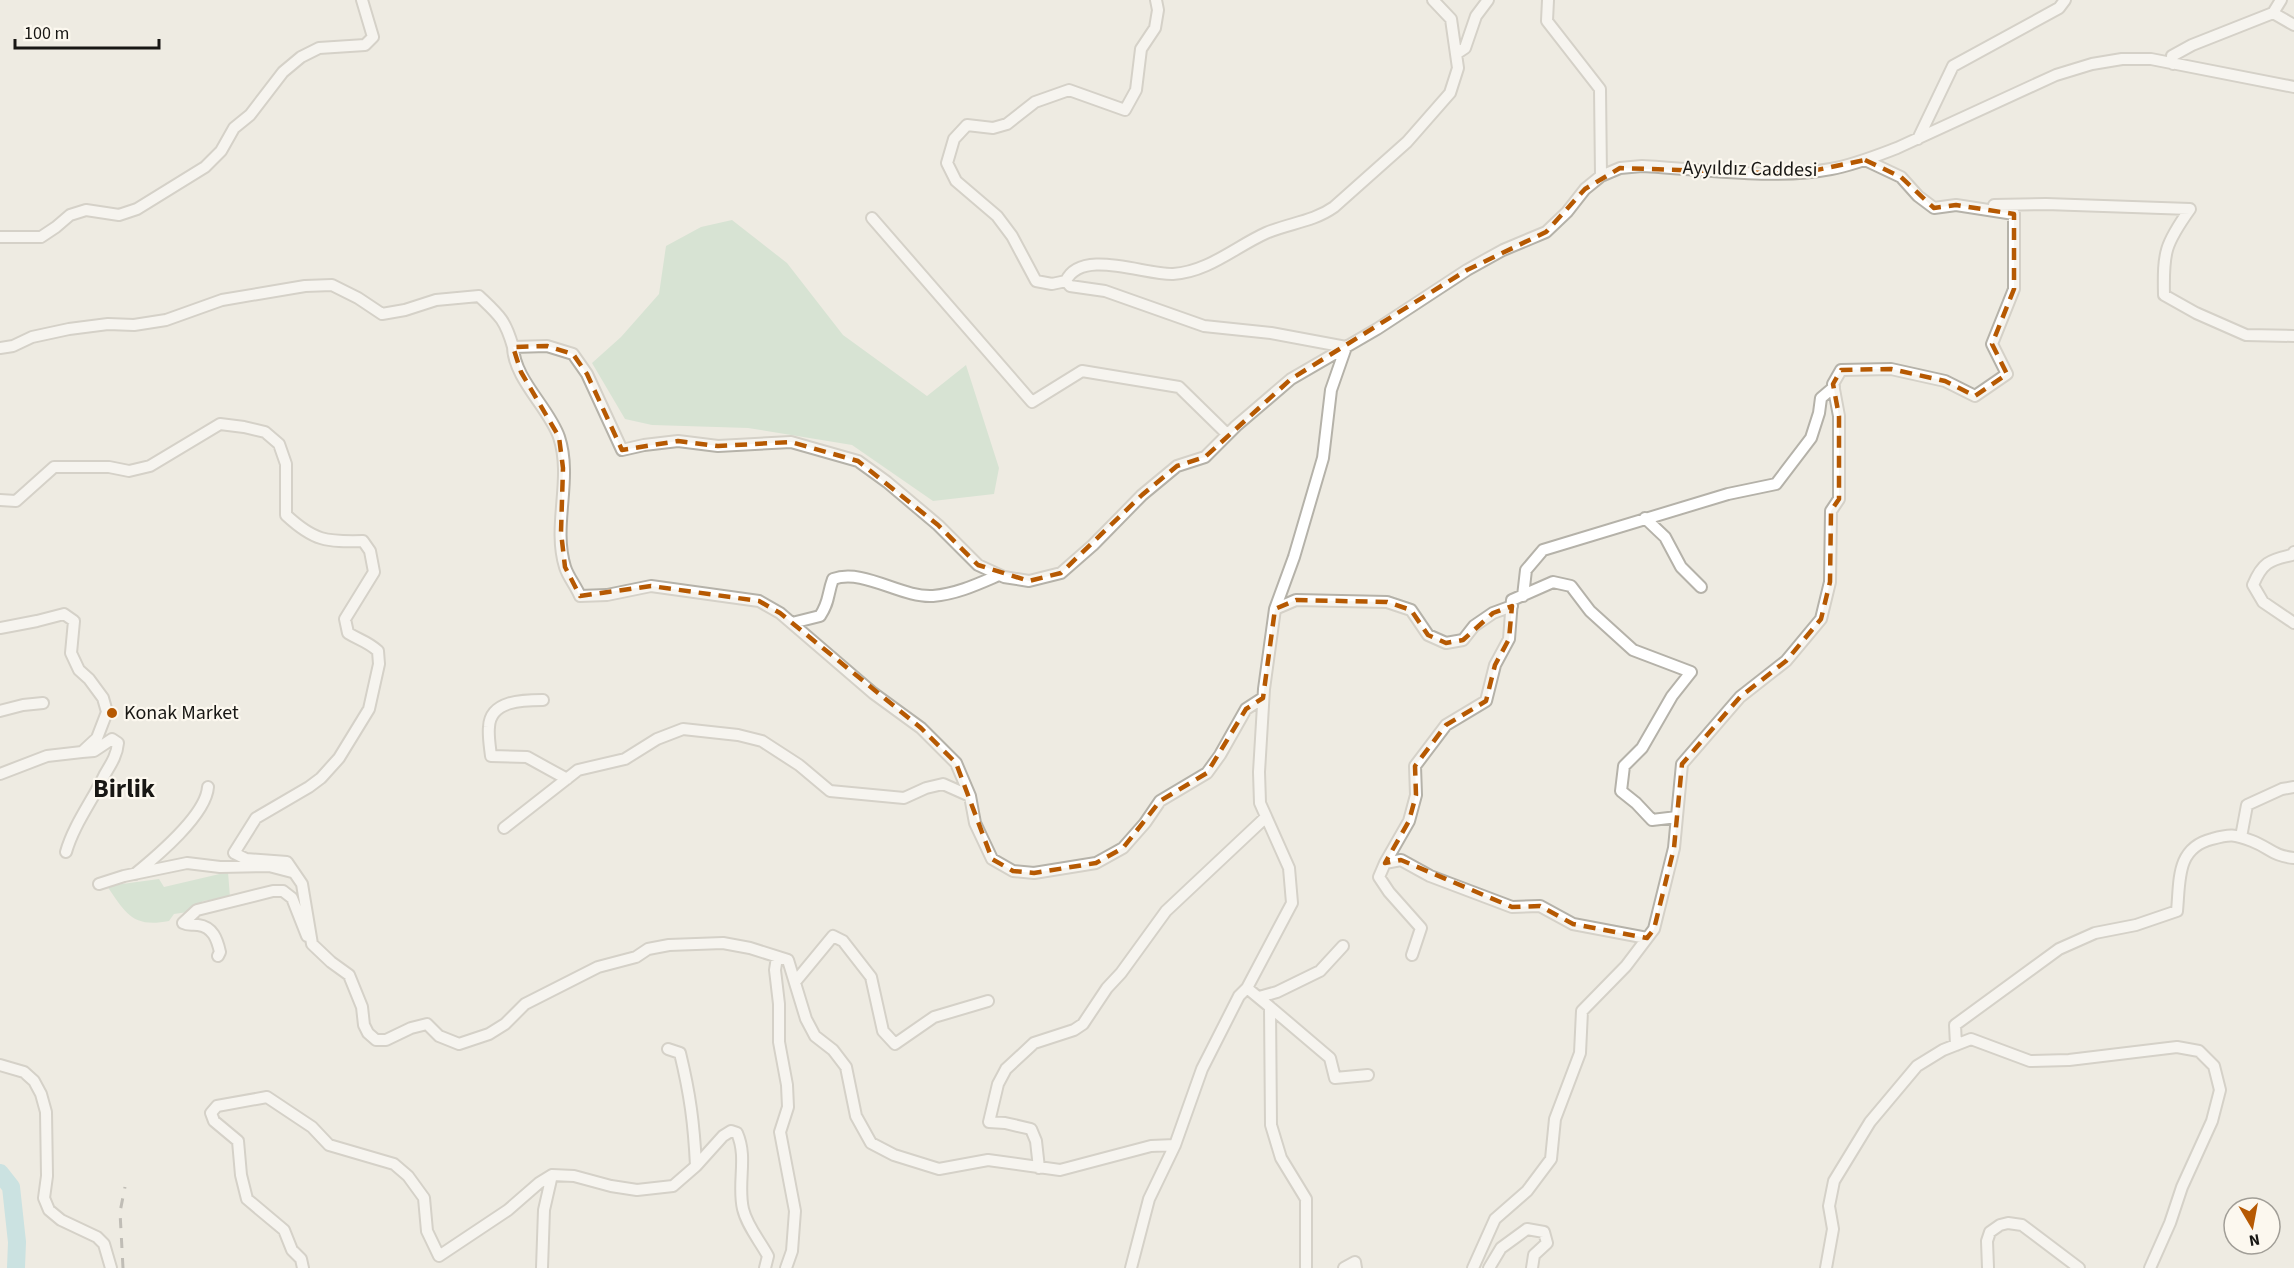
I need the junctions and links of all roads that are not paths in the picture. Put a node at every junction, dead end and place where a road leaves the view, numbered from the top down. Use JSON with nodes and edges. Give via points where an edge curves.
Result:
{"nodes":[{"id":1,"x":362,"y":0,"type":"edge"},
{"id":2,"x":1156,"y":0,"type":"edge"},
{"id":3,"x":1433,"y":0,"type":"edge"},
{"id":4,"x":1488,"y":0,"type":"edge"},
{"id":5,"x":1548,"y":0,"type":"edge"},
{"id":6,"x":2065,"y":0,"type":"edge"},
{"id":7,"x":2281,"y":0,"type":"edge"},
{"id":8,"x":2273,"y":13,"type":"junction"},
{"id":9,"x":2294,"y":25,"type":"edge"},
{"id":10,"x":1456,"y":54,"type":"junction"},
{"id":11,"x":2173,"y":64,"type":"junction"},
{"id":12,"x":2294,"y":87,"type":"edge"},
{"id":13,"x":1918,"y":139,"type":"junction"},
{"id":14,"x":1865,"y":160,"type":"junction"},
{"id":15,"x":1601,"y":176,"type":"junction"},
{"id":16,"x":1966,"y":206,"type":"junction"},
{"id":17,"x":872,"y":218,"type":"dead end"},
{"id":18,"x":0,"y":237,"type":"edge"},
{"id":19,"x":1066,"y":281,"type":"junction"},
{"id":20,"x":2294,"y":336,"type":"edge"},
{"id":21,"x":513,"y":347,"type":"junction"},
{"id":22,"x":1346,"y":347,"type":"junction"},
{"id":23,"x":0,"y":348,"type":"edge"},
{"id":24,"x":1834,"y":387,"type":"junction"},
{"id":25,"x":1227,"y":434,"type":"junction"},
{"id":26,"x":0,"y":500,"type":"edge"},
{"id":27,"x":1645,"y":518,"type":"junction"},
{"id":28,"x":2294,"y":552,"type":"edge"},
{"id":29,"x":999,"y":574,"type":"junction"},
{"id":30,"x":1701,"y":587,"type":"dead end"},
{"id":31,"x":1523,"y":596,"type":"junction"},
{"id":32,"x":1512,"y":606,"type":"junction"},
{"id":33,"x":1275,"y":609,"type":"junction"},
{"id":34,"x":2294,"y":622,"type":"edge"},
{"id":35,"x":792,"y":623,"type":"junction"},
{"id":36,"x":0,"y":628,"type":"edge"},
{"id":37,"x":1263,"y":698,"type":"junction"},
{"id":38,"x":543,"y":699,"type":"dead end"},
{"id":39,"x":43,"y":703,"type":"dead end"},
{"id":40,"x":0,"y":711,"type":"edge"},
{"id":41,"x":82,"y":752,"type":"junction"},
{"id":42,"x":0,"y":774,"type":"edge"},
{"id":43,"x":567,"y":779,"type":"junction"},
{"id":44,"x":208,"y":787,"type":"dead end"},
{"id":45,"x":2294,"y":787,"type":"edge"},
{"id":46,"x":970,"y":796,"type":"junction"},
{"id":47,"x":1266,"y":817,"type":"junction"},
{"id":48,"x":1677,"y":818,"type":"junction"},
{"id":49,"x":504,"y":828,"type":"dead end"},
{"id":50,"x":2241,"y":837,"type":"junction"},
{"id":51,"x":66,"y":852,"type":"dead end"},
{"id":52,"x":2294,"y":858,"type":"edge"},
{"id":53,"x":1385,"y":863,"type":"junction"},
{"id":54,"x":292,"y":872,"type":"junction"},
{"id":55,"x":135,"y":874,"type":"junction"},
{"id":56,"x":99,"y":884,"type":"dead end"},
{"id":57,"x":1647,"y":938,"type":"junction"},
{"id":58,"x":312,"y":944,"type":"junction"},
{"id":59,"x":1343,"y":946,"type":"dead end"},
{"id":60,"x":1412,"y":955,"type":"dead end"},
{"id":61,"x":218,"y":956,"type":"dead end"},
{"id":62,"x":777,"y":957,"type":"junction"},
{"id":63,"x":795,"y":982,"type":"junction"},
{"id":64,"x":1247,"y":988,"type":"junction"},
{"id":65,"x":1258,"y":998,"type":"junction"},
{"id":66,"x":988,"y":1001,"type":"dead end"},
{"id":67,"x":1270,"y":1007,"type":"junction"},
{"id":68,"x":1956,"y":1045,"type":"junction"},
{"id":69,"x":668,"y":1049,"type":"dead end"},
{"id":70,"x":0,"y":1065,"type":"edge"},
{"id":71,"x":1368,"y":1075,"type":"dead end"},
{"id":72,"x":1176,"y":1145,"type":"junction"},
{"id":73,"x":696,"y":1166,"type":"junction"},
{"id":74,"x":1039,"y":1168,"type":"junction"},
{"id":75,"x":552,"y":1176,"type":"junction"},
{"id":76,"x":111,"y":1268,"type":"edge"},
{"id":77,"x":303,"y":1268,"type":"edge"},
{"id":78,"x":542,"y":1268,"type":"edge"},
{"id":79,"x":765,"y":1268,"type":"edge"},
{"id":80,"x":786,"y":1268,"type":"edge"},
{"id":81,"x":1131,"y":1268,"type":"edge"},
{"id":82,"x":1305,"y":1268,"type":"edge"},
{"id":83,"x":1344,"y":1268,"type":"edge"},
{"id":84,"x":1356,"y":1268,"type":"edge"},
{"id":85,"x":1473,"y":1268,"type":"edge"},
{"id":86,"x":1489,"y":1268,"type":"edge"},
{"id":87,"x":1532,"y":1268,"type":"edge"},
{"id":88,"x":1826,"y":1268,"type":"edge"},
{"id":89,"x":1988,"y":1268,"type":"edge"},
{"id":90,"x":2079,"y":1268,"type":"edge"},
{"id":91,"x":2150,"y":1268,"type":"edge"}],
"edges":[{"from":1,"to":18,"type":"street","via":[[373,37],[364,45],[319,48],[302,57],[283,72],[250,115],[234,128],[221,151],[187,179],[138,209],[119,215],[87,210],[70,215],[41,237]]},
{"from":2,"to":19,"type":"street","via":[[1155,28],[1141,48],[1136,90],[1125,110],[1069,90],[1035,102],[1007,124],[993,128],[967,125],[954,139],[947,163],[956,181],[997,216],[1036,281]]},
{"from":3,"to":10,"type":"street","via":[[1451,19]]},
{"from":4,"to":10,"type":"street","via":[[1476,16],[1465,48]]},
{"from":5,"to":15,"type":"street","via":[[1547,21],[1600,89]]},
{"from":6,"to":13,"type":"street","via":[[2059,8],[1953,66]]},
{"from":7,"to":8,"type":"street"},
{"from":8,"to":9,"type":"street"},
{"from":8,"to":11,"type":"street","via":[[2192,45],[2172,56]]},
{"from":10,"to":19,"type":"street","via":[[1455,81],[1441,105],[1407,142],[1321,216],[1264,234],[1207,266],[1190,271],[1164,273],[1083,265]]},
{"from":11,"to":12,"type":"street","name":"Ayyıldız Caddesi"},
{"from":11,"to":13,"type":"street","name":"Ayyıldız Caddesi","via":[[2151,59],[2092,64],[2056,75]]},
{"from":13,"to":14,"type":"street","name":"Ayyıldız Caddesi"},
{"from":14,"to":15,"type":"street","name":"Ayyıldız Caddesi","via":[[1797,174],[1642,166],[1620,168]]},
{"from":14,"to":16,"type":"street","via":[[1902,177],[1934,208]]},
{"from":15,"to":22,"type":"street","name":"Ayyıldız Caddesi","via":[[1546,232],[1467,270]]},
{"from":16,"to":20,"type":"street","via":[[2046,204],[2190,209],[2173,233],[2164,259],[2164,295],[2246,335]]},
{"from":16,"to":24,"type":"street","via":[[2014,214],[2014,289],[1992,344],[2007,374],[1975,396],[1945,381],[1891,369],[1841,370]]},
{"from":17,"to":25,"type":"street","via":[[1032,402],[1082,371],[1179,387]]},
{"from":19,"to":22,"type":"street","via":[[1070,286],[1105,291],[1204,326]]},
{"from":21,"to":23,"type":"street","via":[[501,316],[479,296],[436,300],[382,314],[332,285],[222,300],[166,320],[69,328]]},
{"from":21,"to":29,"type":"street","name":"Ayyıldız Caddesi","via":[[547,346],[573,354],[587,374],[622,450],[678,441],[718,446],[791,442],[858,461],[938,525],[978,565]]},
{"from":21,"to":35,"type":"street","via":[[521,372],[559,437],[563,468],[561,532],[566,567],[580,596],[651,586],[696,591],[759,601]]},
{"from":22,"to":25,"type":"street","name":"Ayyıldız Caddesi","via":[[1291,379]]},
{"from":22,"to":33,"type":"street","via":[[1331,390],[1323,458]]},
{"from":24,"to":27,"type":"street","via":[[1821,398],[1811,438],[1776,484]]},
{"from":24,"to":48,"type":"street","via":[[1839,416],[1839,499],[1832,511],[1830,582],[1821,619],[1786,661],[1740,698],[1682,764]]},
{"from":25,"to":29,"type":"street","name":"Ayyıldız Caddesi","via":[[1205,457],[1168,473],[1061,573],[1029,581]]},
{"from":26,"to":54,"type":"street","via":[[16,501],[54,467],[129,471],[150,466],[220,424],[265,432],[279,444],[286,464],[286,515],[302,530],[327,542],[363,541],[370,551],[374,572],[345,619],[348,633],[378,651],[369,709],[339,758],[321,778],[256,818],[234,853],[246,859],[287,862]]},
{"from":27,"to":30,"type":"street","via":[[1665,537],[1681,567]]},
{"from":27,"to":31,"type":"street","via":[[1543,550],[1526,570]]},
{"from":28,"to":34,"type":"street","via":[[2260,568],[2253,585],[2263,602]]},
{"from":29,"to":35,"type":"street","via":[[965,590],[932,596],[841,576],[833,579],[828,604],[820,616]]},
{"from":31,"to":32,"type":"street","via":[[1512,600]]},
{"from":31,"to":48,"type":"street","via":[[1553,582],[1570,586],[1590,611],[1633,650],[1691,672],[1642,748],[1624,766],[1621,791],[1652,820]]},
{"from":32,"to":33,"type":"street","via":[[1483,619],[1463,640],[1446,644],[1428,635],[1411,610],[1387,602],[1296,600]]},
{"from":32,"to":53,"type":"street","via":[[1509,639],[1495,665],[1486,701],[1446,725],[1414,766],[1416,795],[1409,820]]},
{"from":33,"to":37,"type":"street"},
{"from":35,"to":46,"type":"street","via":[[873,693],[921,728],[956,763]]},
{"from":36,"to":41,"type":"street","via":[[64,614],[74,621],[71,653],[79,670],[103,698],[107,712],[98,738]]},
{"from":37,"to":46,"type":"street","via":[[1246,709],[1207,773],[1160,801],[1122,848],[1096,863],[1034,873],[1013,871],[992,859],[975,823]]},
{"from":37,"to":47,"type":"street","via":[[1259,772],[1260,803]]},
{"from":38,"to":43,"type":"street","via":[[516,700],[494,713],[488,724],[491,756],[527,757]]},
{"from":39,"to":40,"type":"street"},
{"from":41,"to":42,"type":"street","via":[[47,756]]},
{"from":41,"to":51,"type":"street","via":[[94,751],[112,740],[118,743],[117,753],[71,834]]},
{"from":43,"to":46,"type":"street","via":[[578,770],[625,759],[657,739],[683,729],[762,741],[800,765],[830,791],[904,798],[943,784]]},
{"from":43,"to":49,"type":"street"},
{"from":44,"to":55,"type":"street","via":[[200,810],[171,843]]},
{"from":45,"to":50,"type":"street","via":[[2247,805]]},
{"from":47,"to":64,"type":"street","via":[[1289,868],[1292,903]]},
{"from":47,"to":74,"type":"street","via":[[1166,911],[1083,1024],[1034,1043],[1006,1068],[989,1122],[1031,1129]]},
{"from":48,"to":57,"type":"street","via":[[1674,848],[1654,929]]},
{"from":50,"to":52,"type":"street","via":[[2279,857]]},
{"from":50,"to":68,"type":"street","via":[[2230,834],[2203,841],[2188,851],[2180,873],[2177,911],[2095,933],[2059,949],[1955,1025]]},
{"from":53,"to":57,"type":"street","via":[[1401,860],[1430,876],[1512,907],[1540,906],[1573,924]]},
{"from":53,"to":60,"type":"street","via":[[1379,877],[1421,928]]},
{"from":54,"to":55,"type":"street","via":[[269,866],[187,863]]},
{"from":54,"to":58,"type":"street","via":[[302,884]]},
{"from":55,"to":56,"type":"street"},
{"from":57,"to":85,"type":"street","via":[[1582,1011],[1580,1053],[1555,1119],[1551,1160],[1527,1191],[1495,1218]]},
{"from":58,"to":61,"type":"street","via":[[292,898],[283,891],[273,891],[197,910],[185,919],[183,923],[206,927],[214,933]]},
{"from":58,"to":62,"type":"street","via":[[350,975],[362,1006],[364,1025],[376,1040],[386,1041],[428,1024],[439,1036],[459,1044],[489,1034],[525,1004],[598,967],[636,957],[648,949],[723,943]]},
{"from":59,"to":65,"type":"street","via":[[1320,971]]},
{"from":62,"to":63,"type":"street","via":[[788,960]]},
{"from":62,"to":80,"type":"street","via":[[779,1042],[788,1107],[780,1132],[795,1211],[792,1251]]},
{"from":63,"to":66,"type":"street","via":[[833,936],[843,941],[871,976],[883,1032],[895,1044],[934,1017]]},
{"from":63,"to":74,"type":"street","via":[[815,1036],[846,1067],[856,1116],[871,1143],[939,1169],[988,1160]]},
{"from":64,"to":65,"type":"street"},
{"from":64,"to":72,"type":"street","via":[[1239,996],[1202,1070]]},
{"from":65,"to":67,"type":"street"},
{"from":67,"to":71,"type":"street","via":[[1330,1058],[1335,1078]]},
{"from":67,"to":82,"type":"street","via":[[1271,1125],[1281,1158],[1306,1199]]},
{"from":68,"to":88,"type":"street","via":[[1917,1066],[1870,1122],[1834,1181],[1829,1206],[1833,1229]]},
{"from":68,"to":91,"type":"street","via":[[1971,1039],[2030,1061],[2176,1047],[2199,1051],[2214,1066],[2220,1090],[2212,1121]]},
{"from":69,"to":73,"type":"street","via":[[680,1053],[686,1078],[693,1111]]},
{"from":70,"to":76,"type":"street","via":[[24,1072],[41,1094],[46,1112],[44,1197],[49,1210],[97,1237],[104,1244]]},
{"from":72,"to":74,"type":"street","via":[[1151,1146],[1060,1170]]},
{"from":72,"to":81,"type":"street","via":[[1149,1199]]},
{"from":73,"to":75,"type":"street","via":[[673,1186],[637,1190],[574,1176]]},
{"from":73,"to":79,"type":"street","via":[[723,1136],[731,1131],[736,1133],[744,1158],[743,1209],[768,1256]]},
{"from":75,"to":77,"type":"street","via":[[439,1256],[428,1231],[424,1198],[394,1164],[330,1145],[312,1127],[267,1097],[217,1106],[211,1113],[214,1121],[238,1141],[247,1199],[284,1230]]},
{"from":75,"to":78,"type":"street","via":[[543,1210]]},
{"from":83,"to":84,"type":"street","via":[[1355,1262]]},
{"from":86,"to":87,"type":"street","via":[[1501,1248],[1527,1229],[1544,1232],[1547,1243],[1534,1255]]},
{"from":89,"to":90,"type":"street","via":[[1990,1232],[2008,1223],[2022,1225]]}]}
